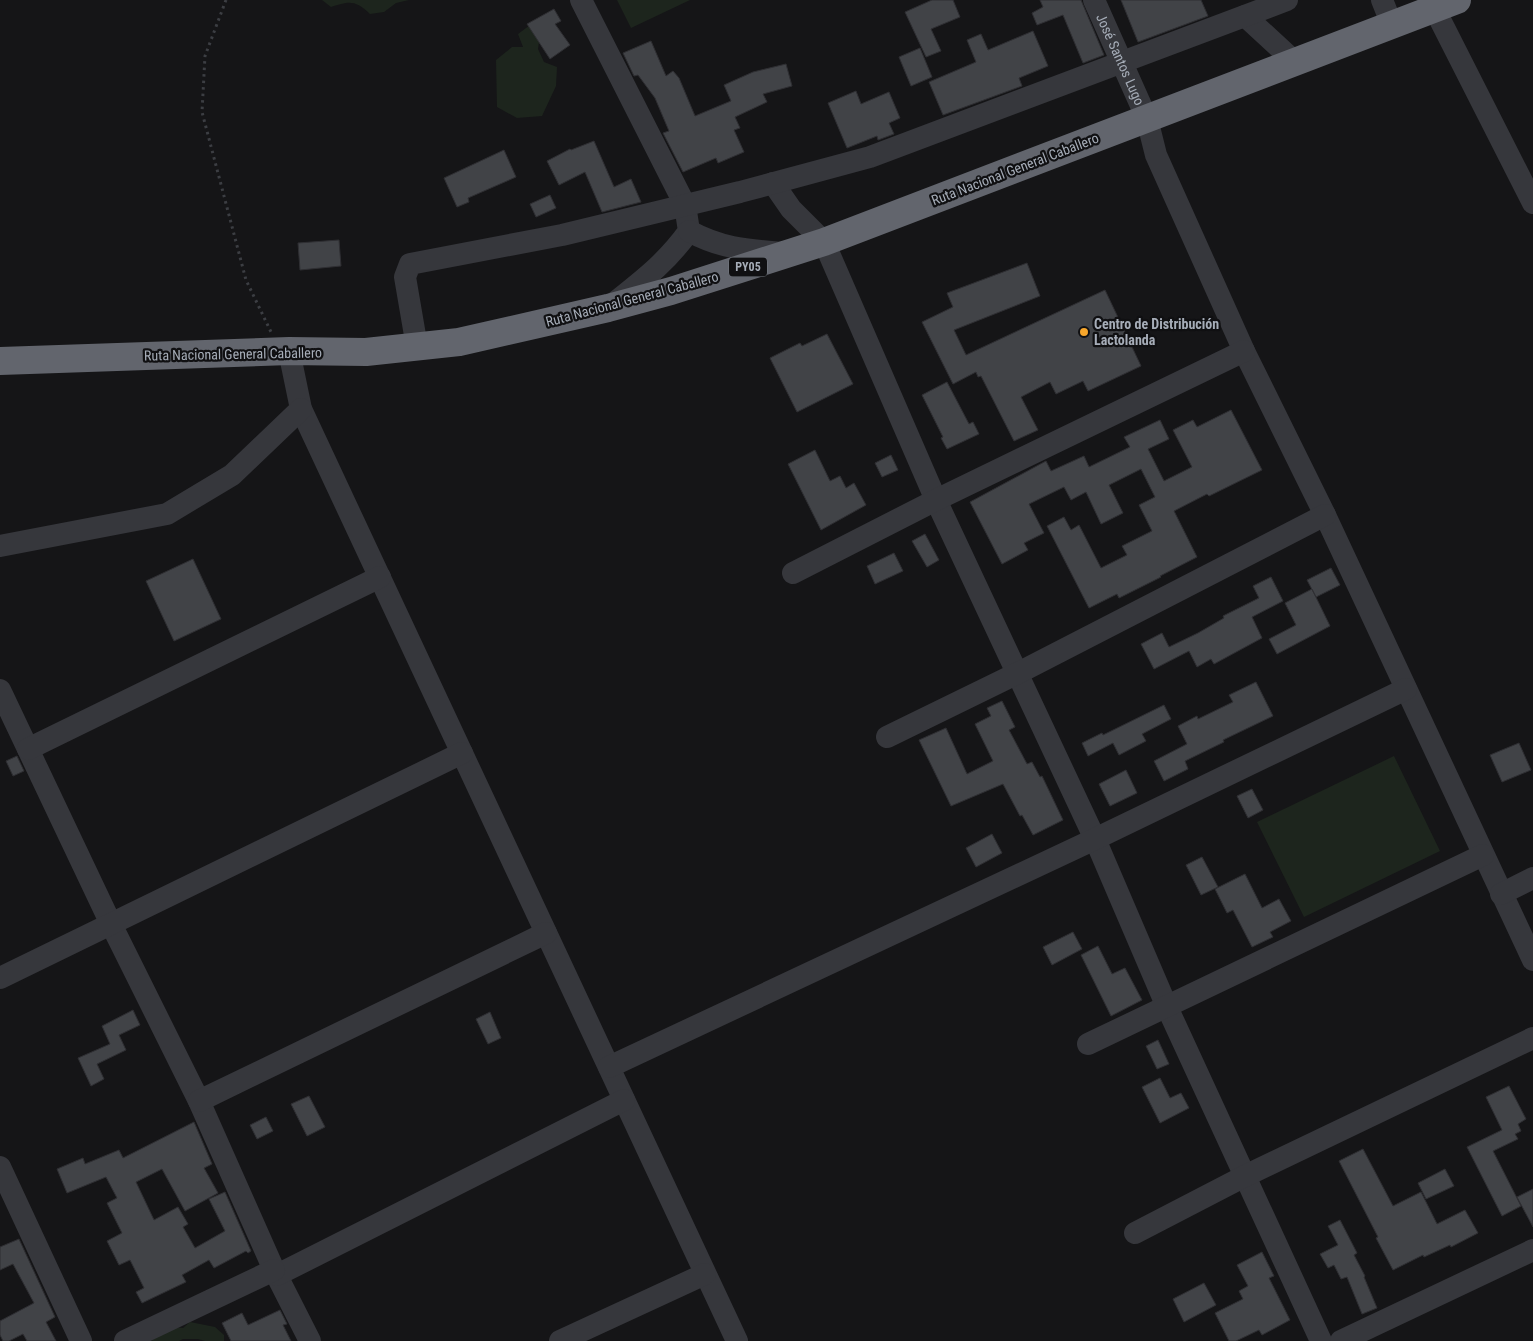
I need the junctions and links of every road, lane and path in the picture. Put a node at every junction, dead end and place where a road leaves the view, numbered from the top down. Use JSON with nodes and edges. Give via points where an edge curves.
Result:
{"nodes":[{"id":1,"x":226,"y":0,"type":"edge"},
{"id":2,"x":581,"y":0,"type":"edge"},
{"id":3,"x":1094,"y":0,"type":"edge"},
{"id":4,"x":1288,"y":0,"type":"edge"},
{"id":5,"x":1382,"y":0,"type":"edge"},
{"id":6,"x":1441,"y":3,"type":"edge"},
{"id":7,"x":1245,"y":16,"type":"junction"},
{"id":8,"x":1392,"y":25,"type":"junction"},
{"id":9,"x":1122,"y":62,"type":"junction"},
{"id":10,"x":1295,"y":62,"type":"junction"},
{"id":11,"x":1147,"y":119,"type":"junction"},
{"id":12,"x":773,"y":183,"type":"junction"},
{"id":13,"x":1533,"y":203,"type":"edge"},
{"id":14,"x":685,"y":205,"type":"junction"},
{"id":15,"x":689,"y":231,"type":"junction"},
{"id":16,"x":824,"y":242,"type":"junction"},
{"id":17,"x":788,"y":254,"type":"junction"},
{"id":18,"x":608,"y":308,"type":"junction"},
{"id":19,"x":417,"y":347,"type":"junction"},
{"id":20,"x":1244,"y":351,"type":"junction"},
{"id":21,"x":284,"y":352,"type":"junction"},
{"id":22,"x":0,"y":361,"type":"edge"},
{"id":23,"x":301,"y":409,"type":"junction"},
{"id":24,"x":936,"y":500,"type":"junction"},
{"id":25,"x":1325,"y":515,"type":"junction"},
{"id":26,"x":0,"y":546,"type":"edge"},
{"id":27,"x":793,"y":573,"type":"dead end"},
{"id":28,"x":380,"y":577,"type":"junction"},
{"id":29,"x":1018,"y":673,"type":"junction"},
{"id":30,"x":1406,"y":689,"type":"junction"},
{"id":31,"x":0,"y":690,"type":"edge"},
{"id":32,"x":887,"y":737,"type":"dead end"},
{"id":33,"x":28,"y":750,"type":"junction"},
{"id":34,"x":462,"y":753,"type":"junction"},
{"id":35,"x":1095,"y":839,"type":"junction"},
{"id":36,"x":1483,"y":855,"type":"junction"},
{"id":37,"x":1533,"y":878,"type":"edge"},
{"id":38,"x":1501,"y":894,"type":"junction"},
{"id":39,"x":111,"y":924,"type":"junction"},
{"id":40,"x":546,"y":933,"type":"junction"},
{"id":41,"x":1533,"y":960,"type":"edge"},
{"id":42,"x":0,"y":978,"type":"edge"},
{"id":43,"x":1167,"y":1007,"type":"junction"},
{"id":44,"x":1533,"y":1038,"type":"edge"},
{"id":45,"x":1088,"y":1044,"type":"dead end"},
{"id":46,"x":609,"y":1067,"type":"junction"},
{"id":47,"x":624,"y":1100,"type":"junction"},
{"id":48,"x":199,"y":1101,"type":"junction"},
{"id":49,"x":0,"y":1167,"type":"edge"},
{"id":50,"x":1245,"y":1176,"type":"junction"},
{"id":51,"x":1135,"y":1233,"type":"dead end"},
{"id":52,"x":1533,"y":1250,"type":"edge"},
{"id":53,"x":276,"y":1272,"type":"junction"},
{"id":54,"x":705,"y":1274,"type":"junction"},
{"id":55,"x":81,"y":1341,"type":"edge"},
{"id":56,"x":125,"y":1341,"type":"edge"},
{"id":57,"x":310,"y":1341,"type":"edge"},
{"id":58,"x":560,"y":1341,"type":"edge"},
{"id":59,"x":737,"y":1341,"type":"edge"},
{"id":60,"x":1321,"y":1341,"type":"edge"},
{"id":61,"x":1341,"y":1341,"type":"edge"}],
"edges":[{"from":1,"to":21,"type":"path","via":[[205,56],[202,112],[246,280]]},
{"from":2,"to":14,"type":"street"},
{"from":3,"to":9,"type":"street","name":"José Santos Lugo"},
{"from":4,"to":7,"type":"street"},
{"from":5,"to":8,"type":"street"},
{"from":6,"to":8,"type":"highway","name":"Ruta Nacional General Caballero","number":"PY05"},
{"from":6,"to":13,"type":"street"},
{"from":7,"to":9,"type":"street"},
{"from":7,"to":10,"type":"street"},
{"from":8,"to":10,"type":"highway","name":"Ruta Nacional General Caballero","number":"PY05"},
{"from":9,"to":11,"type":"street","name":"José Santos Lugo"},
{"from":9,"to":12,"type":"street","via":[[870,157]]},
{"from":10,"to":11,"type":"highway","name":"Ruta Nacional General Caballero","number":"PY05"},
{"from":11,"to":16,"type":"highway","name":"Ruta Nacional General Caballero","number":"PY05"},
{"from":11,"to":20,"type":"street","name":"José Santos Lugo","via":[[1156,155]]},
{"from":12,"to":14,"type":"street"},
{"from":12,"to":16,"type":"street","via":[[791,208]]},
{"from":14,"to":15,"type":"street"},
{"from":14,"to":19,"type":"street","via":[[562,235],[410,264],[405,277]]},
{"from":15,"to":17,"type":"street","via":[[713,243]]},
{"from":15,"to":18,"type":"street","via":[[655,271]]},
{"from":16,"to":17,"type":"highway","name":"Ruta Nacional General Caballero","number":"PY05"},
{"from":16,"to":24,"type":"street"},
{"from":17,"to":18,"type":"highway","name":"Ruta Nacional General Caballero","number":"PY05"},
{"from":18,"to":19,"type":"highway","name":"Ruta Nacional General Caballero","number":"PY05","via":[[460,342]]},
{"from":19,"to":21,"type":"highway","name":"Ruta Nacional General Caballero","number":"PY05","via":[[366,352]]},
{"from":20,"to":24,"type":"street"},
{"from":20,"to":25,"type":"street","name":"José Santos Lugo"},
{"from":21,"to":22,"type":"highway","name":"Ruta Nacional General Caballero","number":"PY05"},
{"from":21,"to":23,"type":"street"},
{"from":23,"to":26,"type":"street","via":[[232,476],[167,514]]},
{"from":23,"to":28,"type":"street"},
{"from":24,"to":27,"type":"street"},
{"from":24,"to":29,"type":"street"},
{"from":25,"to":29,"type":"street"},
{"from":25,"to":30,"type":"street","name":"José Santos Lugo"},
{"from":28,"to":33,"type":"street"},
{"from":28,"to":34,"type":"street"},
{"from":29,"to":32,"type":"street"},
{"from":29,"to":35,"type":"street"},
{"from":30,"to":35,"type":"street"},
{"from":30,"to":36,"type":"street","name":"José Santos Lugo"},
{"from":31,"to":33,"type":"street"},
{"from":33,"to":39,"type":"street"},
{"from":34,"to":39,"type":"street"},
{"from":34,"to":40,"type":"street"},
{"from":35,"to":43,"type":"street"},
{"from":35,"to":46,"type":"street"},
{"from":36,"to":38,"type":"street","name":"José Santos Lugo"},
{"from":36,"to":43,"type":"street"},
{"from":37,"to":38,"type":"street"},
{"from":38,"to":41,"type":"street","name":"José Santos Lugo"},
{"from":39,"to":42,"type":"street"},
{"from":39,"to":48,"type":"street"},
{"from":40,"to":46,"type":"street"},
{"from":40,"to":48,"type":"street"},
{"from":43,"to":45,"type":"street"},
{"from":43,"to":50,"type":"street"},
{"from":44,"to":50,"type":"street"},
{"from":46,"to":47,"type":"street"},
{"from":47,"to":53,"type":"street"},
{"from":47,"to":54,"type":"street"},
{"from":48,"to":53,"type":"street"},
{"from":49,"to":55,"type":"street"},
{"from":50,"to":51,"type":"street"},
{"from":50,"to":60,"type":"street"},
{"from":52,"to":61,"type":"street"},
{"from":53,"to":56,"type":"street"},
{"from":53,"to":57,"type":"street"},
{"from":54,"to":58,"type":"street"},
{"from":54,"to":59,"type":"street"}]}
